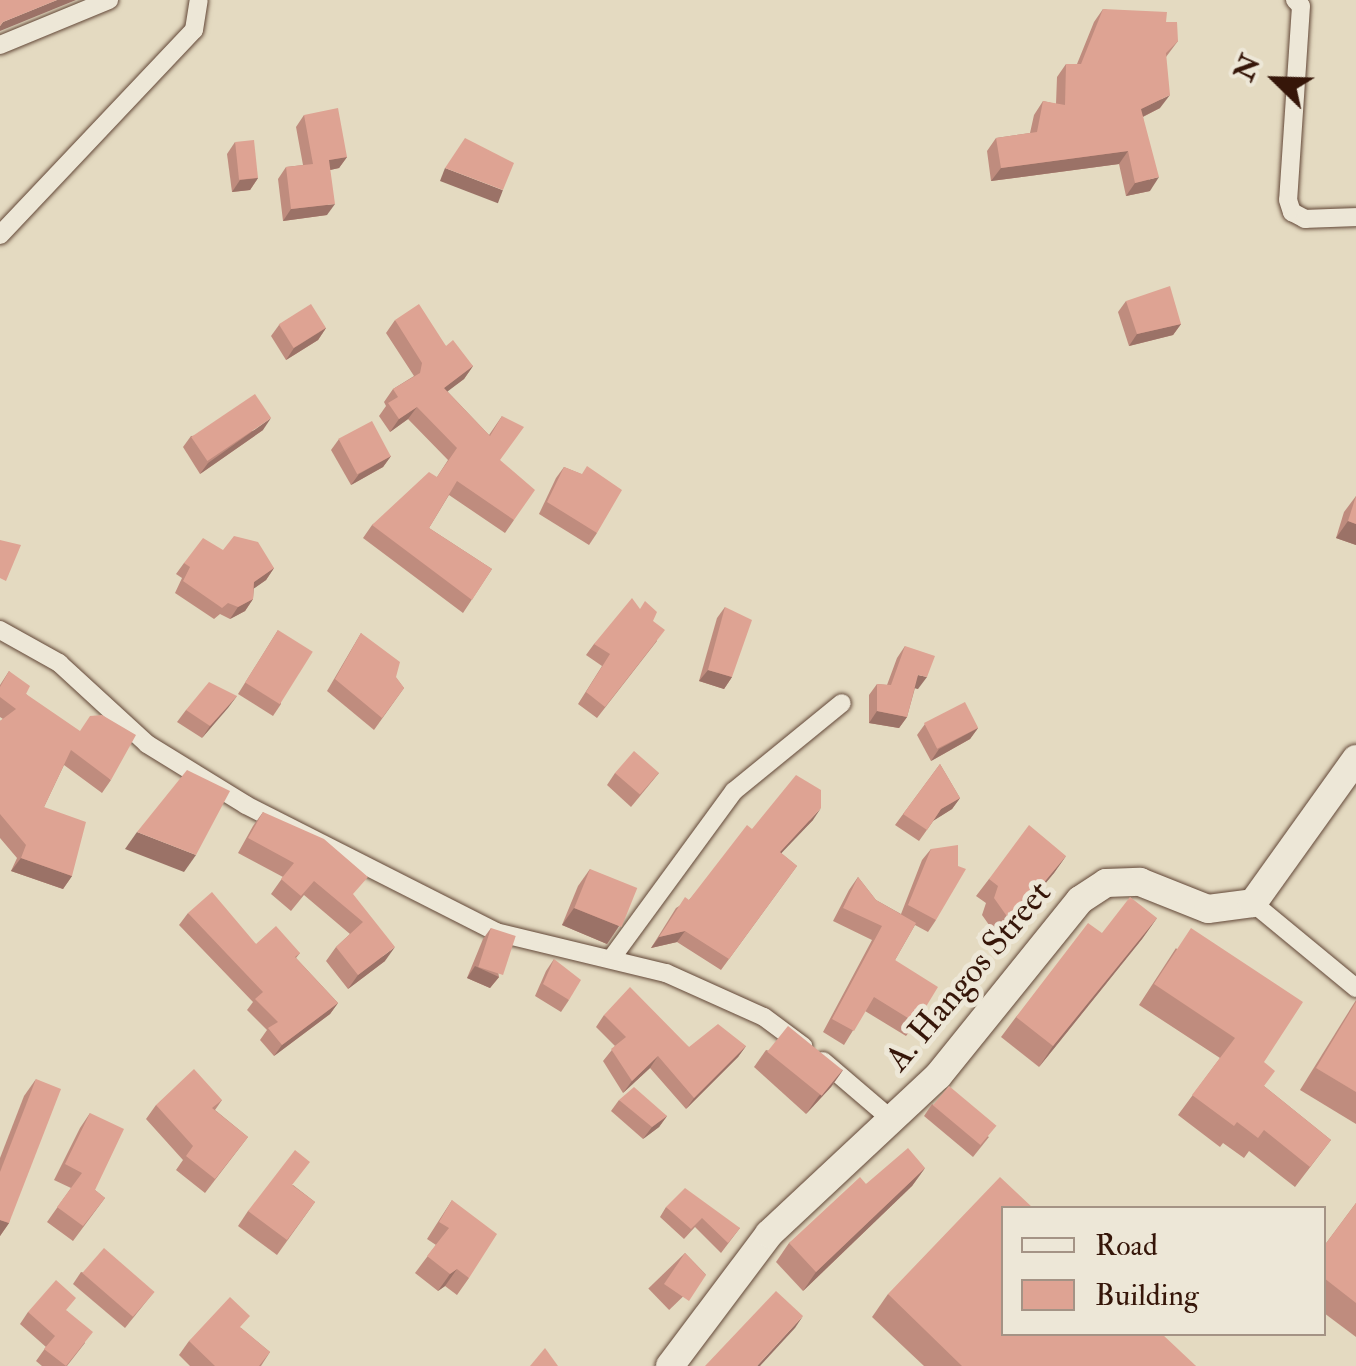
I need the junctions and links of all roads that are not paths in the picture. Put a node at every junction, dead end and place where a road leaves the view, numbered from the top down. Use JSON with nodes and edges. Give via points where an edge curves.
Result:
{"nodes":[{"id":1,"x":109,"y":0,"type":"edge"},
{"id":2,"x":199,"y":0,"type":"edge"},
{"id":3,"x":1295,"y":0,"type":"edge"},
{"id":4,"x":0,"y":45,"type":"edge"},
{"id":5,"x":1356,"y":217,"type":"edge"},
{"id":6,"x":0,"y":235,"type":"edge"},
{"id":7,"x":0,"y":630,"type":"edge"},
{"id":8,"x":842,"y":703,"type":"dead end"},
{"id":9,"x":1356,"y":759,"type":"edge"},
{"id":10,"x":1253,"y":903,"type":"junction"},
{"id":11,"x":611,"y":959,"type":"junction"},
{"id":12,"x":1356,"y":988,"type":"edge"},
{"id":13,"x":892,"y":1119,"type":"junction"},
{"id":14,"x":670,"y":1366,"type":"edge"}],
"edges":[{"from":1,"to":4,"type":"street"},
{"from":2,"to":6,"type":"street","via":[[194,30]]},
{"from":3,"to":5,"type":"street","via":[[1301,6],[1288,200],[1292,212],[1305,219]]},
{"from":7,"to":11,"type":"street","via":[[59,663],[146,744],[246,805],[496,932]]},
{"from":8,"to":11,"type":"street","via":[[734,791]]},
{"from":9,"to":10,"type":"street"},
{"from":10,"to":12,"type":"street"},
{"from":10,"to":13,"type":"street","name":"A. Hangos Street","via":[[1208,908],[1140,882],[1106,883],[1049,934],[957,1054]]},
{"from":11,"to":13,"type":"street","via":[[666,973],[764,1017]]},
{"from":13,"to":14,"type":"street","name":"A. Hangos Street","via":[[770,1234]]}]}
